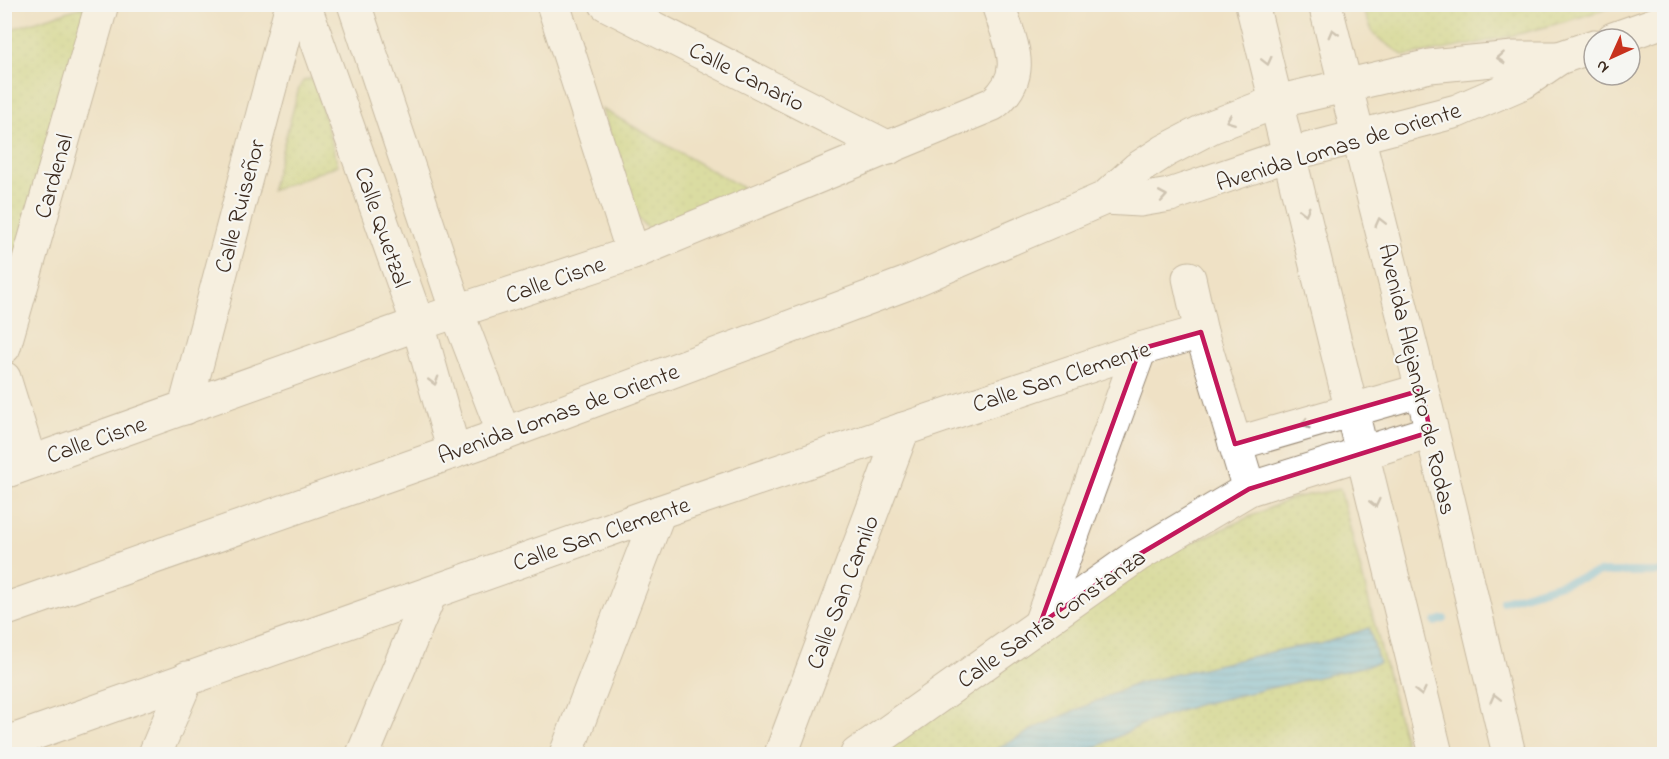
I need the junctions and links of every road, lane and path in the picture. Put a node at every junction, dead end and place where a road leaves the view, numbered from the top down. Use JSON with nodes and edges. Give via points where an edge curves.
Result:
{"nodes":[{"id":1,"x":102,"y":4,"type":"edge"},
{"id":2,"x":292,"y":4,"type":"edge"},
{"id":3,"x":304,"y":4,"type":"edge"},
{"id":4,"x":354,"y":4,"type":"edge"},
{"id":5,"x":553,"y":4,"type":"edge"},
{"id":6,"x":606,"y":4,"type":"edge"},
{"id":7,"x":998,"y":4,"type":"edge"},
{"id":8,"x":1252,"y":4,"type":"edge"},
{"id":9,"x":1325,"y":4,"type":"edge"},
{"id":10,"x":1665,"y":21,"type":"edge"},
{"id":11,"x":1642,"y":29,"type":"edge"},
{"id":12,"x":1582,"y":50,"type":"edge"},
{"id":13,"x":1559,"y":58,"type":"junction"},
{"id":14,"x":1346,"y":84,"type":"junction"},
{"id":15,"x":1276,"y":102,"type":"junction"},
{"id":16,"x":1359,"y":138,"type":"junction"},
{"id":17,"x":889,"y":148,"type":"junction"},
{"id":18,"x":1291,"y":154,"type":"junction"},
{"id":19,"x":1105,"y":198,"type":"junction"},
{"id":20,"x":633,"y":253,"type":"junction"},
{"id":21,"x":1189,"y":279,"type":"dead end"},
{"id":22,"x":457,"y":312,"type":"junction"},
{"id":23,"x":418,"y":324,"type":"junction"},
{"id":24,"x":1202,"y":332,"type":"junction"},
{"id":25,"x":4,"y":347,"type":"edge"},
{"id":26,"x":1140,"y":349,"type":"junction"},
{"id":27,"x":4,"y":378,"type":"edge"},
{"id":28,"x":1422,"y":390,"type":"junction"},
{"id":29,"x":186,"y":408,"type":"junction"},
{"id":30,"x":1353,"y":409,"type":"junction"},
{"id":31,"x":903,"y":429,"type":"junction"},
{"id":32,"x":1430,"y":432,"type":"junction"},
{"id":33,"x":504,"y":434,"type":"junction"},
{"id":34,"x":1235,"y":444,"type":"junction"},
{"id":35,"x":454,"y":452,"type":"junction"},
{"id":36,"x":1364,"y":453,"type":"junction"},
{"id":37,"x":17,"y":467,"type":"edge"},
{"id":38,"x":1249,"y":489,"type":"junction"},
{"id":39,"x":659,"y":512,"type":"junction"},
{"id":40,"x":430,"y":594,"type":"junction"},
{"id":41,"x":4,"y":610,"type":"edge"},
{"id":42,"x":1040,"y":624,"type":"junction"},
{"id":43,"x":187,"y":678,"type":"junction"},
{"id":44,"x":4,"y":744,"type":"edge"},
{"id":45,"x":155,"y":754,"type":"edge"},
{"id":46,"x":363,"y":754,"type":"edge"},
{"id":47,"x":566,"y":754,"type":"edge"},
{"id":48,"x":781,"y":754,"type":"edge"},
{"id":49,"x":857,"y":754,"type":"edge"},
{"id":50,"x":1436,"y":754,"type":"edge"},
{"id":51,"x":1509,"y":754,"type":"edge"}],
"edges":[{"from":1,"to":25,"type":"street","name":"Cardenal"},
{"from":2,"to":29,"type":"street","name":"Calle Ruiseñor"},
{"from":3,"to":23,"type":"street","name":"Calle Quetzal"},
{"from":4,"to":22,"type":"street","name":"Calle Quetzal"},
{"from":5,"to":20,"type":"street"},
{"from":6,"to":17,"type":"street","name":"Calle Canario"},
{"from":7,"to":17,"type":"street","name":"Calle Cisne","via":[[1016,68],[1005,95],[993,104]]},
{"from":8,"to":15,"type":"street","one_way":true},
{"from":14,"to":9,"type":"street","name":"Avenida Alejandro de Rodas","one_way":true},
{"from":10,"to":11,"type":"street"},
{"from":12,"to":13,"type":"street","name":"Avenida Lomas de Oriente"},
{"from":13,"to":14,"type":"street","name":"Avenida Lomas de Oriente","one_way":true,"via":[[1470,60]]},
{"from":13,"to":16,"type":"street","name":"Avenida Lomas de Oriente","via":[[1524,82],[1458,111]]},
{"from":14,"to":15,"type":"street","name":"Avenida Lomas de Oriente"},
{"from":14,"to":16,"type":"street","name":"Avenida Alejandro de Rodas"},
{"from":15,"to":18,"type":"street"},
{"from":15,"to":19,"type":"street","name":"Avenida Lomas de Oriente","one_way":true,"via":[[1211,127],[1165,151],[1137,169]]},
{"from":16,"to":18,"type":"street","name":"Avenida Lomas de Oriente"},
{"from":28,"to":16,"type":"street","name":"Avenida Alejandro de Rodas","one_way":true},
{"from":17,"to":20,"type":"street","name":"Calle Cisne"},
{"from":19,"to":18,"type":"street","name":"Avenida Lomas de Oriente","one_way":true,"via":[[1140,200],[1170,195]]},
{"from":18,"to":30,"type":"street","one_way":true},
{"from":19,"to":33,"type":"street","name":"Avenida Lomas de Oriente","via":[[905,284]]},
{"from":20,"to":22,"type":"street","name":"Calle Cisne"},
{"from":21,"to":24,"type":"street"},
{"from":22,"to":23,"type":"street","name":"Calle Cisne"},
{"from":22,"to":33,"type":"street","name":"Calle Quetzal"},
{"from":23,"to":29,"type":"street","name":"Calle Cisne"},
{"from":23,"to":35,"type":"street","name":"Calle Quetzal","one_way":true},
{"from":24,"to":26,"type":"street","name":"Calle San Clemente"},
{"from":24,"to":34,"type":"street"},
{"from":26,"to":31,"type":"street","name":"Calle San Clemente"},
{"from":26,"to":42,"type":"street"},
{"from":27,"to":37,"type":"street"},
{"from":28,"to":30,"type":"street"},
{"from":28,"to":32,"type":"street","name":"Avenida Alejandro de Rodas"},
{"from":29,"to":37,"type":"street","name":"Calle Cisne"},
{"from":30,"to":34,"type":"street","one_way":true},
{"from":30,"to":36,"type":"street"},
{"from":31,"to":39,"type":"street","name":"Calle San Clemente"},
{"from":31,"to":48,"type":"street","name":"Calle San Camilo"},
{"from":32,"to":36,"type":"street","name":"Calle Santa Constanza"},
{"from":51,"to":32,"type":"street","name":"Avenida Alejandro de Rodas","one_way":true},
{"from":33,"to":35,"type":"street","name":"Avenida Lomas de Oriente"},
{"from":34,"to":38,"type":"street"},
{"from":35,"to":41,"type":"street","name":"Avenida Lomas de Oriente"},
{"from":36,"to":38,"type":"street","name":"Calle Santa Constanza"},
{"from":36,"to":50,"type":"street","one_way":true},
{"from":38,"to":42,"type":"street","name":"Calle Santa Constanza","via":[[1138,555]]},
{"from":39,"to":40,"type":"street","name":"Calle San Clemente"},
{"from":39,"to":47,"type":"street"},
{"from":40,"to":43,"type":"street","name":"Calle San Clemente"},
{"from":40,"to":46,"type":"street"},
{"from":42,"to":49,"type":"street","name":"Calle Santa Constanza"},
{"from":43,"to":44,"type":"street","name":"Calle San Clemente"},
{"from":43,"to":45,"type":"street"}]}
